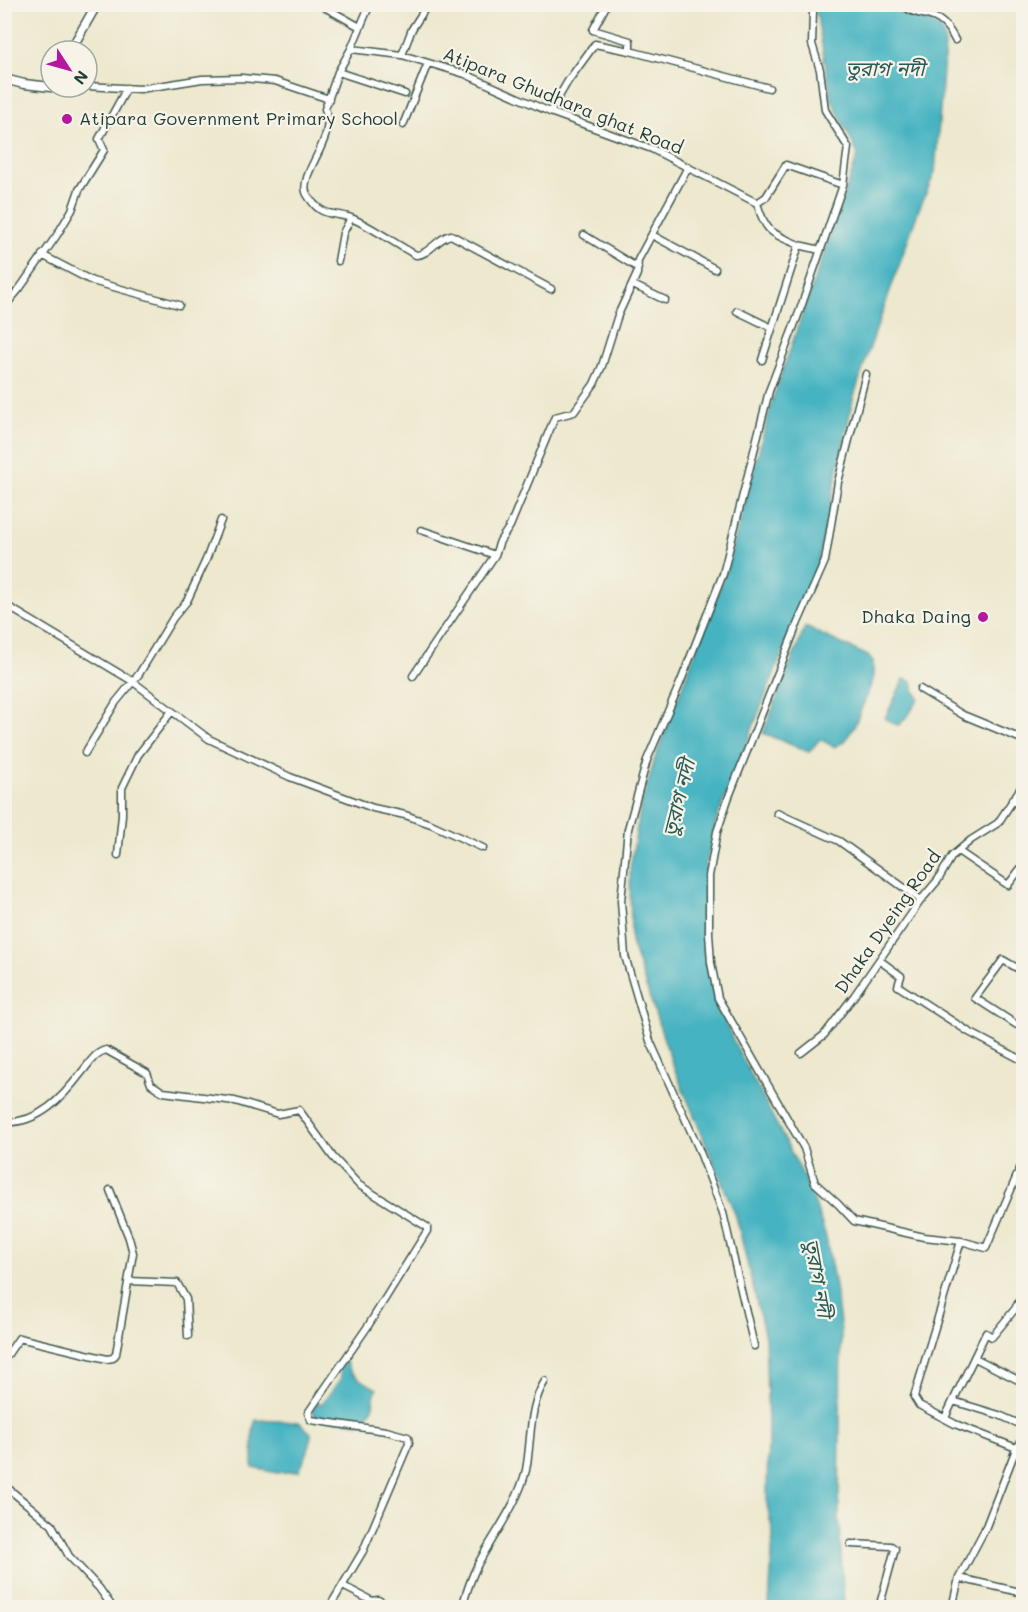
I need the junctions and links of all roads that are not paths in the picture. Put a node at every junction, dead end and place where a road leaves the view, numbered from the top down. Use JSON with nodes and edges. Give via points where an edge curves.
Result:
{"nodes":[{"id":1,"x":319,"y":4,"type":"edge"},
{"id":2,"x":370,"y":4,"type":"edge"},
{"id":3,"x":428,"y":4,"type":"edge"},
{"id":4,"x":607,"y":4,"type":"edge"},
{"id":5,"x":811,"y":4,"type":"edge"},
{"id":6,"x":902,"y":4,"type":"edge"},
{"id":7,"x":93,"y":6,"type":"edge"},
{"id":8,"x":360,"y":27,"type":"junction"},
{"id":9,"x":593,"y":30,"type":"junction"},
{"id":10,"x":76,"y":39,"type":"edge"},
{"id":11,"x":955,"y":40,"type":"dead end"},
{"id":12,"x":595,"y":44,"type":"junction"},
{"id":13,"x":351,"y":49,"type":"junction"},
{"id":14,"x":630,"y":51,"type":"junction"},
{"id":15,"x":402,"y":55,"type":"junction"},
{"id":16,"x":428,"y":63,"type":"junction"},
{"id":17,"x":338,"y":72,"type":"junction"},
{"id":18,"x":4,"y":79,"type":"edge"},
{"id":19,"x":39,"y":86,"type":"edge"},
{"id":20,"x":99,"y":87,"type":"edge"},
{"id":21,"x":127,"y":88,"type":"junction"},
{"id":22,"x":769,"y":88,"type":"dead end"},
{"id":23,"x":405,"y":94,"type":"dead end"},
{"id":24,"x":328,"y":99,"type":"junction"},
{"id":25,"x":550,"y":112,"type":"junction"},
{"id":26,"x":403,"y":125,"type":"dead end"},
{"id":27,"x":688,"y":167,"type":"junction"},
{"id":28,"x":843,"y":185,"type":"junction"},
{"id":29,"x":757,"y":203,"type":"junction"},
{"id":30,"x":351,"y":218,"type":"junction"},
{"id":31,"x":584,"y":235,"type":"dead end"},
{"id":32,"x":652,"y":235,"type":"junction"},
{"id":33,"x":800,"y":245,"type":"junction"},
{"id":34,"x":820,"y":250,"type":"junction"},
{"id":35,"x":42,"y":255,"type":"junction"},
{"id":36,"x":338,"y":261,"type":"dead end"},
{"id":37,"x":638,"y":268,"type":"junction"},
{"id":38,"x":714,"y":269,"type":"dead end"},
{"id":39,"x":633,"y":285,"type":"junction"},
{"id":40,"x":551,"y":289,"type":"dead end"},
{"id":41,"x":665,"y":300,"type":"dead end"},
{"id":42,"x":179,"y":306,"type":"dead end"},
{"id":43,"x":4,"y":307,"type":"edge"},
{"id":44,"x":737,"y":311,"type":"dead end"},
{"id":45,"x":772,"y":328,"type":"junction"},
{"id":46,"x":762,"y":360,"type":"dead end"},
{"id":47,"x":866,"y":374,"type":"dead end"},
{"id":48,"x":221,"y":520,"type":"dead end"},
{"id":49,"x":421,"y":530,"type":"dead end"},
{"id":50,"x":495,"y":555,"type":"junction"},
{"id":51,"x":4,"y":604,"type":"edge"},
{"id":52,"x":412,"y":676,"type":"dead end"},
{"id":53,"x":132,"y":681,"type":"junction"},
{"id":54,"x":920,"y":690,"type":"dead end"},
{"id":55,"x":172,"y":711,"type":"junction"},
{"id":56,"x":1023,"y":740,"type":"edge"},
{"id":57,"x":85,"y":753,"type":"dead end"},
{"id":58,"x":1023,"y":783,"type":"edge"},
{"id":59,"x":1012,"y":800,"type":"junction"},
{"id":60,"x":1023,"y":808,"type":"edge"},
{"id":61,"x":777,"y":813,"type":"dead end"},
{"id":62,"x":483,"y":848,"type":"dead end"},
{"id":63,"x":958,"y":851,"type":"junction"},
{"id":64,"x":118,"y":855,"type":"dead end"},
{"id":65,"x":1023,"y":864,"type":"edge"},
{"id":66,"x":921,"y":900,"type":"junction"},
{"id":67,"x":879,"y":960,"type":"junction"},
{"id":68,"x":1023,"y":972,"type":"edge"},
{"id":69,"x":1023,"y":1027,"type":"edge"},
{"id":70,"x":801,"y":1053,"type":"dead end"},
{"id":71,"x":1023,"y":1061,"type":"edge"},
{"id":72,"x":4,"y":1122,"type":"edge"},
{"id":73,"x":1023,"y":1165,"type":"edge"},
{"id":74,"x":110,"y":1190,"type":"dead end"},
{"id":75,"x":960,"y":1241,"type":"junction"},
{"id":76,"x":129,"y":1281,"type":"junction"},
{"id":77,"x":1023,"y":1292,"type":"edge"},
{"id":78,"x":188,"y":1336,"type":"dead end"},
{"id":79,"x":754,"y":1346,"type":"dead end"},
{"id":80,"x":975,"y":1358,"type":"junction"},
{"id":81,"x":4,"y":1360,"type":"edge"},
{"id":82,"x":545,"y":1381,"type":"dead end"},
{"id":83,"x":1023,"y":1383,"type":"edge"},
{"id":84,"x":953,"y":1401,"type":"junction"},
{"id":85,"x":945,"y":1418,"type":"junction"},
{"id":86,"x":1023,"y":1426,"type":"edge"},
{"id":87,"x":1023,"y":1438,"type":"edge"},
{"id":88,"x":1016,"y":1449,"type":"junction"},
{"id":89,"x":1023,"y":1452,"type":"edge"},
{"id":90,"x":4,"y":1485,"type":"edge"},
{"id":91,"x":851,"y":1544,"type":"dead end"},
{"id":92,"x":959,"y":1578,"type":"junction"},
{"id":93,"x":343,"y":1586,"type":"junction"},
{"id":94,"x":1023,"y":1593,"type":"edge"},
{"id":95,"x":112,"y":1608,"type":"edge"},
{"id":96,"x":329,"y":1608,"type":"edge"},
{"id":97,"x":393,"y":1608,"type":"edge"},
{"id":98,"x":462,"y":1608,"type":"edge"},
{"id":99,"x":879,"y":1608,"type":"edge"},
{"id":100,"x":952,"y":1608,"type":"edge"}],
"edges":[{"from":1,"to":8,"type":"street"},
{"from":2,"to":8,"type":"street"},
{"from":3,"to":15,"type":"street"},
{"from":4,"to":9,"type":"street"},
{"from":5,"to":28,"type":"street","via":[[812,44],[825,110],[848,147]]},
{"from":6,"to":11,"type":"street","via":[[911,13],[937,18]]},
{"from":7,"to":10,"type":"main road"},
{"from":8,"to":13,"type":"street"},
{"from":9,"to":12,"type":"street"},
{"from":9,"to":14,"type":"street","via":[[630,41]]},
{"from":12,"to":14,"type":"street"},
{"from":12,"to":25,"type":"street"},
{"from":13,"to":15,"type":"street","name":"Atipara Ghudhara ghat Road"},
{"from":13,"to":17,"type":"street"},
{"from":14,"to":22,"type":"street"},
{"from":15,"to":16,"type":"street","name":"Atipara Ghudhara ghat Road"},
{"from":16,"to":25,"type":"street","name":"Atipara Ghudhara ghat Road","via":[[465,74]]},
{"from":16,"to":26,"type":"street"},
{"from":17,"to":23,"type":"street"},
{"from":17,"to":24,"type":"street"},
{"from":18,"to":19,"type":"main road"},
{"from":20,"to":21,"type":"street"},
{"from":21,"to":24,"type":"street","via":[[242,78],[275,81]]},
{"from":21,"to":35,"type":"street","via":[[99,139],[104,150]]},
{"from":24,"to":30,"type":"street","via":[[325,134],[305,190],[322,212]]},
{"from":25,"to":27,"type":"street","name":"Atipara Ghudhara ghat Road","via":[[652,149]]},
{"from":27,"to":29,"type":"street","name":"Atipara Ghudhara ghat Road"},
{"from":27,"to":32,"type":"street"},
{"from":28,"to":29,"type":"street","via":[[786,165],[766,197]]},
{"from":28,"to":34,"type":"street"},
{"from":29,"to":33,"type":"street","via":[[769,232]]},
{"from":30,"to":36,"type":"street","via":[[343,232]]},
{"from":30,"to":40,"type":"street","via":[[419,256],[444,236],[451,235]]},
{"from":31,"to":37,"type":"street"},
{"from":32,"to":37,"type":"street","via":[[638,260]]},
{"from":32,"to":38,"type":"street"},
{"from":33,"to":34,"type":"street"},
{"from":33,"to":45,"type":"street"},
{"from":34,"to":79,"type":"street","via":[[769,391],[723,574],[647,760],[628,829],[621,901],[625,956],[650,1041],[723,1213]]},
{"from":35,"to":42,"type":"street","via":[[92,281]]},
{"from":35,"to":43,"type":"street"},
{"from":37,"to":39,"type":"street"},
{"from":39,"to":41,"type":"street"},
{"from":39,"to":50,"type":"street","via":[[594,384],[574,412],[555,417]]},
{"from":44,"to":45,"type":"street"},
{"from":45,"to":46,"type":"street"},
{"from":47,"to":75,"type":"street","via":[[838,482],[825,561],[717,832],[709,876],[711,963],[718,998],[804,1148],[815,1183],[854,1221]]},
{"from":48,"to":53,"type":"street","via":[[187,601]]},
{"from":49,"to":50,"type":"street"},
{"from":50,"to":52,"type":"street"},
{"from":51,"to":53,"type":"street"},
{"from":53,"to":55,"type":"street"},
{"from":53,"to":57,"type":"street"},
{"from":54,"to":56,"type":"street","via":[[963,715]]},
{"from":55,"to":62,"type":"street","via":[[209,739],[251,760],[373,808],[431,824]]},
{"from":55,"to":64,"type":"street","via":[[138,755],[122,788]]},
{"from":58,"to":59,"type":"street","name":"Dhaka Dyeing Road"},
{"from":59,"to":60,"type":"street"},
{"from":59,"to":63,"type":"street","name":"Dhaka Dyeing Road","via":[[998,824]]},
{"from":61,"to":66,"type":"street","via":[[839,841]]},
{"from":63,"to":65,"type":"street","via":[[1008,885]]},
{"from":63,"to":66,"type":"street","name":"Dhaka Dyeing Road"},
{"from":66,"to":67,"type":"street","name":"Dhaka Dyeing Road"},
{"from":67,"to":70,"type":"street","name":"Dhaka Dyeing Road","via":[[824,1035]]},
{"from":67,"to":71,"type":"street","via":[[901,976],[898,986]]},
{"from":68,"to":69,"type":"street","via":[[1003,960],[975,998]]},
{"from":72,"to":93,"type":"street","via":[[24,1120],[48,1109],[98,1052],[106,1050],[147,1073],[151,1084],[163,1092],[235,1101],[278,1114],[299,1110],[359,1185],[426,1227],[428,1231],[368,1326],[308,1413],[310,1420],[408,1437],[381,1512]]},
{"from":73,"to":75,"type":"street","via":[[986,1248]]},
{"from":74,"to":76,"type":"street","via":[[133,1253]]},
{"from":75,"to":85,"type":"street","via":[[914,1397],[919,1405]]},
{"from":76,"to":78,"type":"street","via":[[177,1283],[186,1299]]},
{"from":76,"to":81,"type":"street","via":[[113,1358],[19,1338]]},
{"from":77,"to":80,"type":"street","via":[[1015,1309],[992,1337],[986,1333]]},
{"from":80,"to":83,"type":"street"},
{"from":80,"to":84,"type":"street"},
{"from":82,"to":98,"type":"street","via":[[531,1420],[531,1444],[520,1488],[478,1564]]},
{"from":84,"to":85,"type":"street"},
{"from":84,"to":86,"type":"street"},
{"from":85,"to":88,"type":"street"},
{"from":87,"to":88,"type":"street"},
{"from":88,"to":89,"type":"street"},
{"from":88,"to":92,"type":"street","via":[[985,1529]]},
{"from":90,"to":95,"type":"street","via":[[52,1525],[69,1556]]},
{"from":91,"to":99,"type":"street","via":[[895,1549]]},
{"from":92,"to":94,"type":"street"},
{"from":92,"to":100,"type":"street"},
{"from":93,"to":96,"type":"street"},
{"from":93,"to":97,"type":"street"}]}
